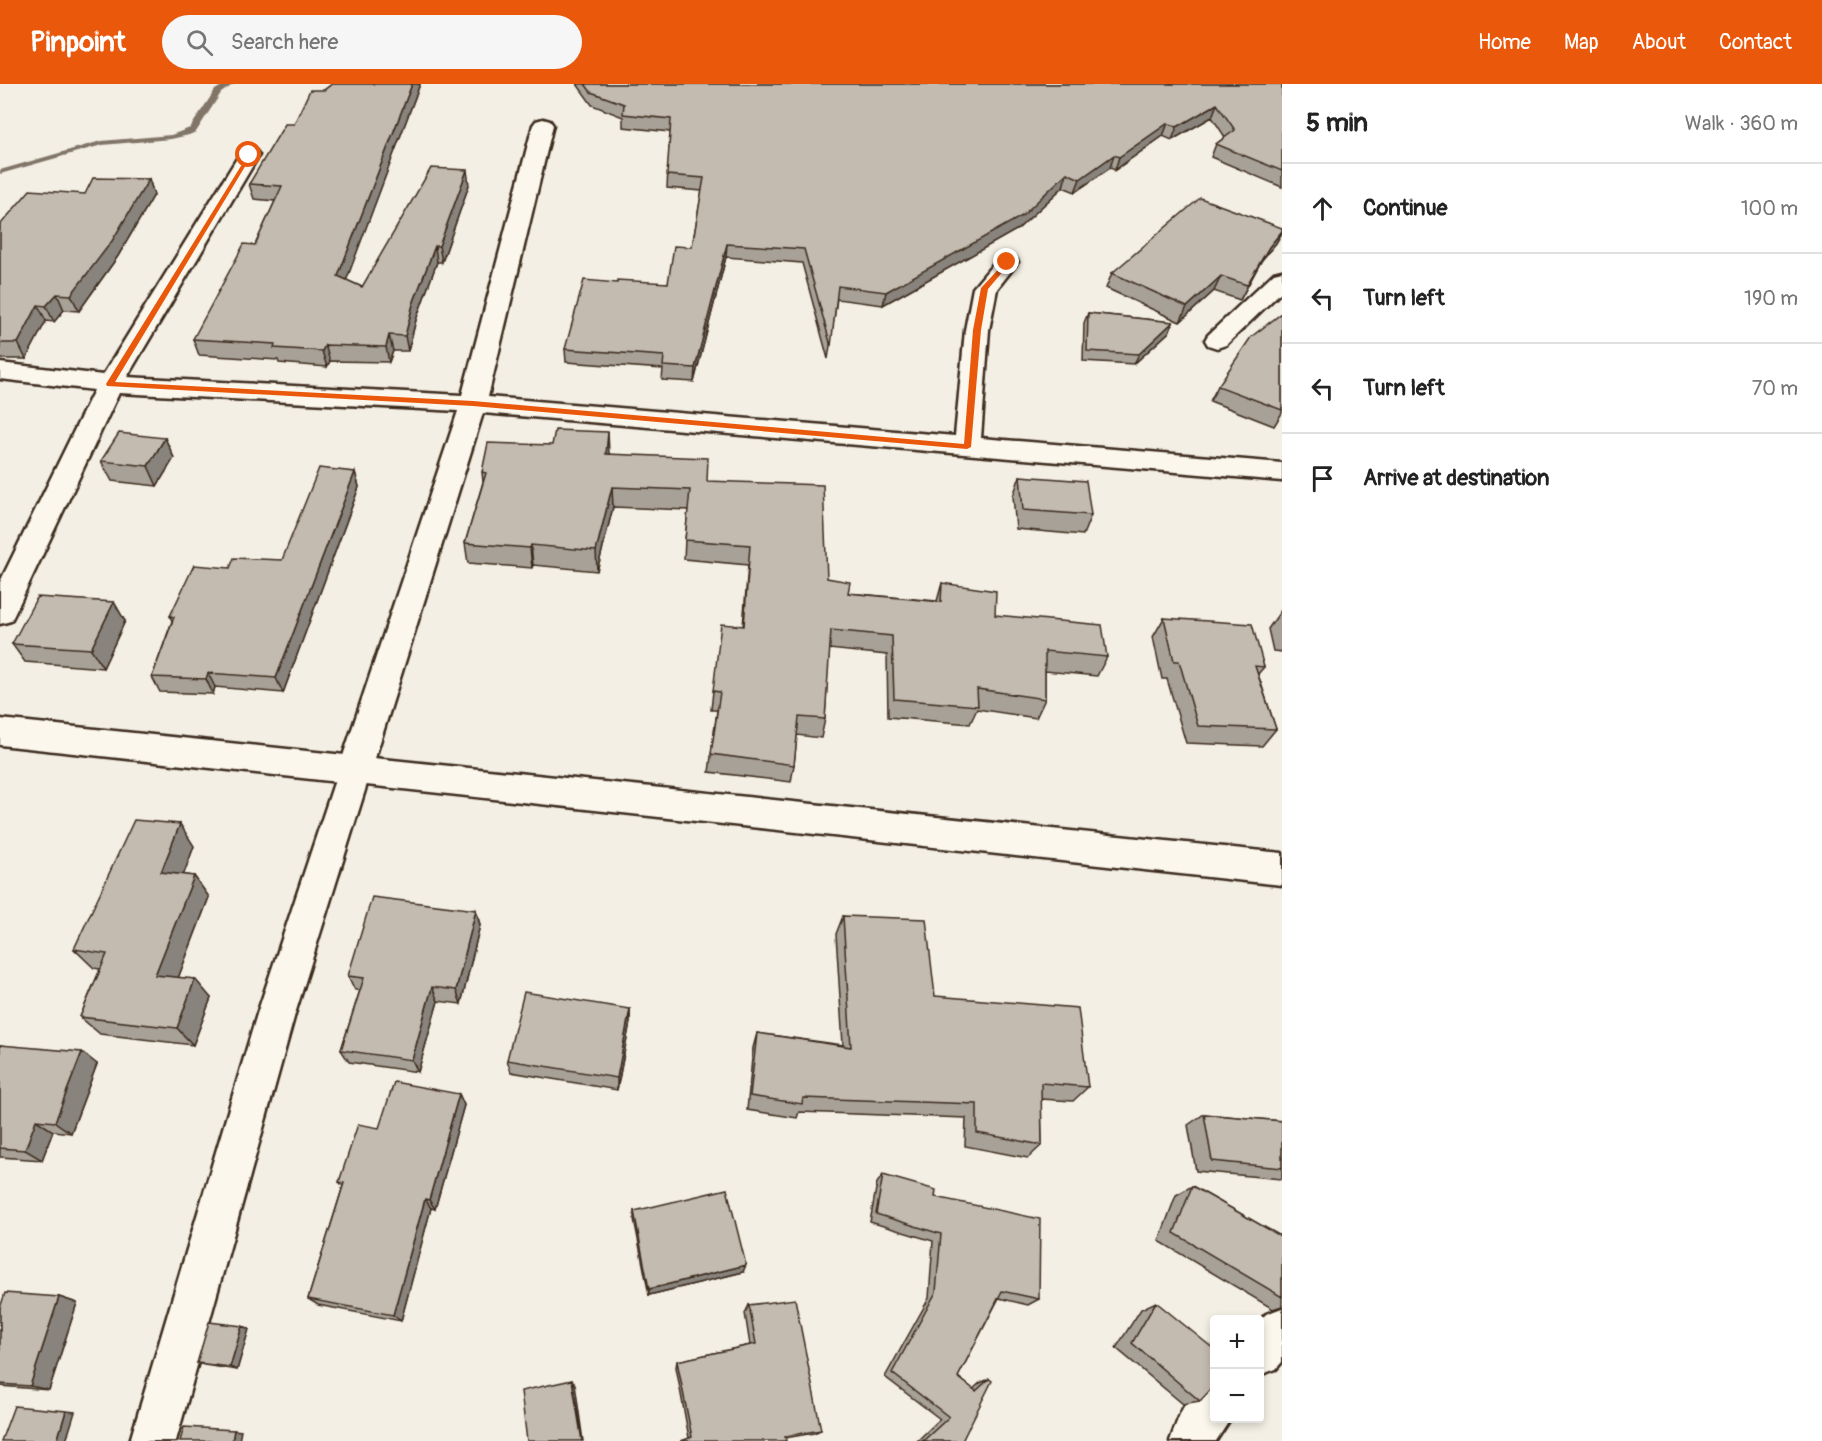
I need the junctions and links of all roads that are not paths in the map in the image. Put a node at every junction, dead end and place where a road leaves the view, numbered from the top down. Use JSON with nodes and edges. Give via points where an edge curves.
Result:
{"nodes":[{"id":1,"x":543,"y":125,"type":"dead end"},
{"id":2,"x":249,"y":155,"type":"dead end"},
{"id":3,"x":1007,"y":262,"type":"dead end"},
{"id":4,"x":1282,"y":278,"type":"edge"},
{"id":5,"x":1217,"y":340,"type":"dead end"},
{"id":6,"x":0,"y":371,"type":"edge"},
{"id":7,"x":110,"y":384,"type":"junction"},
{"id":8,"x":473,"y":404,"type":"junction"},
{"id":9,"x":967,"y":447,"type":"junction"},
{"id":10,"x":1282,"y":472,"type":"edge"},
{"id":11,"x":0,"y":613,"type":"edge"},
{"id":12,"x":0,"y":732,"type":"edge"},
{"id":13,"x":356,"y":768,"type":"junction"},
{"id":14,"x":1282,"y":869,"type":"edge"},
{"id":15,"x":1282,"y":1330,"type":"edge"},
{"id":16,"x":1264,"y":1349,"type":"edge"},
{"id":17,"x":1210,"y":1409,"type":"edge"},
{"id":18,"x":153,"y":1441,"type":"edge"},
{"id":19,"x":1193,"y":1441,"type":"edge"}],
"edges":[{"from":1,"to":8,"type":"street"},
{"from":2,"to":7,"type":"street"},
{"from":3,"to":9,"type":"street","via":[[985,288],[977,330]]},
{"from":4,"to":5,"type":"street"},
{"from":6,"to":7,"type":"street"},
{"from":7,"to":8,"type":"street"},
{"from":7,"to":11,"type":"street"},
{"from":8,"to":9,"type":"street"},
{"from":8,"to":13,"type":"street"},
{"from":9,"to":10,"type":"street"},
{"from":12,"to":13,"type":"street"},
{"from":13,"to":14,"type":"street"},
{"from":13,"to":18,"type":"street","via":[[276,1014]]},
{"from":15,"to":16,"type":"street"},
{"from":17,"to":19,"type":"street"}]}
